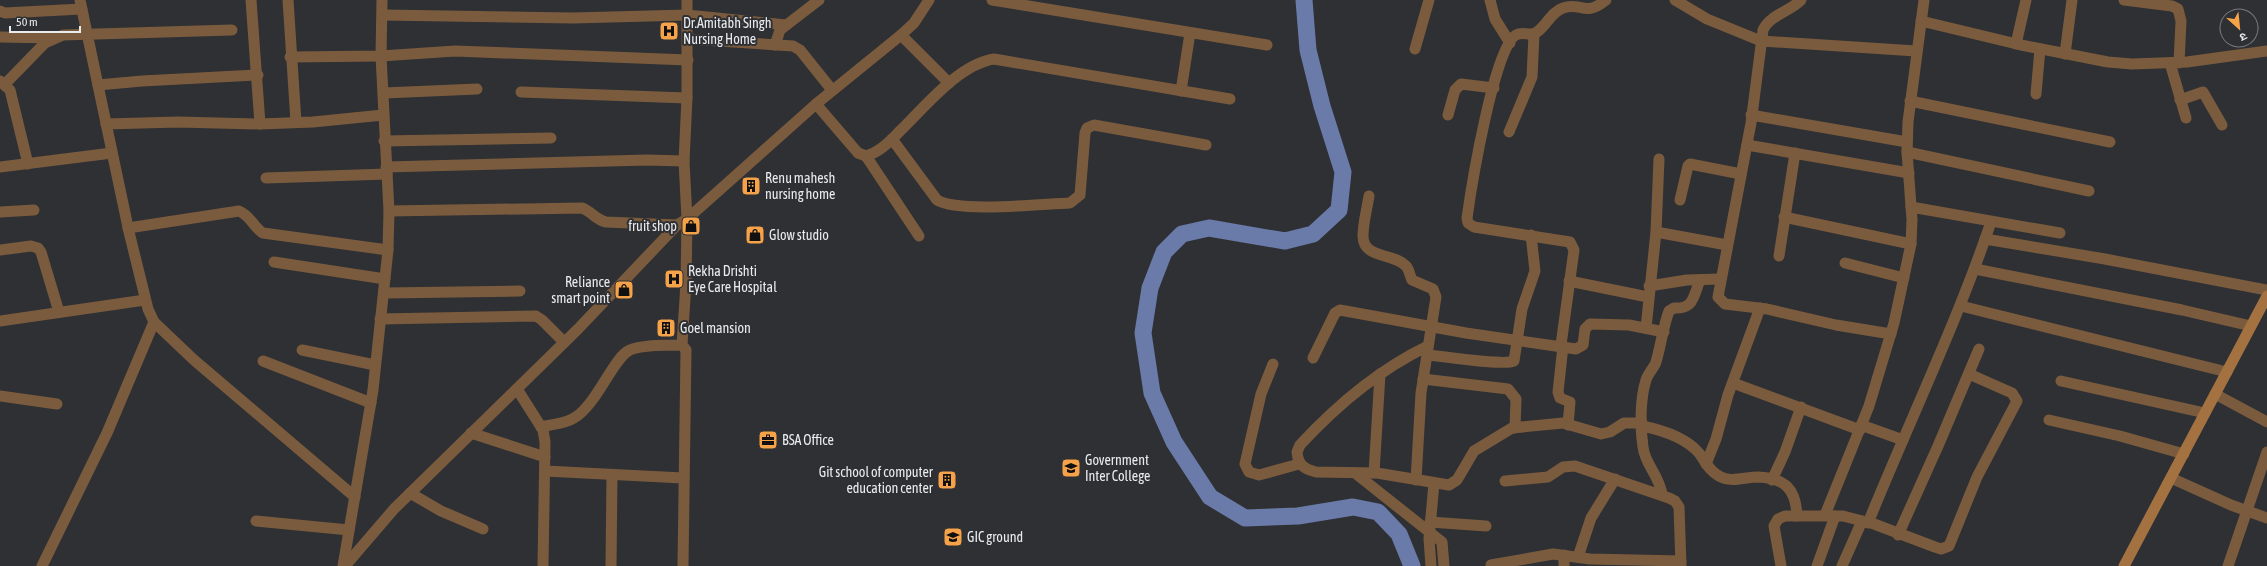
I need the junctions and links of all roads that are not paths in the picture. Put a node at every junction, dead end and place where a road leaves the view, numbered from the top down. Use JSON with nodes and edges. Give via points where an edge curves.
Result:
{"nodes":[{"id":1,"x":251,"y":0,"type":"edge"},
{"id":2,"x":288,"y":0,"type":"edge"},
{"id":3,"x":382,"y":0,"type":"edge"},
{"id":4,"x":687,"y":0,"type":"edge"},
{"id":5,"x":819,"y":0,"type":"edge"},
{"id":6,"x":929,"y":0,"type":"edge"},
{"id":7,"x":992,"y":0,"type":"edge"},
{"id":8,"x":1429,"y":0,"type":"edge"},
{"id":9,"x":1490,"y":0,"type":"edge"},
{"id":10,"x":1606,"y":0,"type":"edge"},
{"id":11,"x":1675,"y":0,"type":"edge"},
{"id":12,"x":1801,"y":0,"type":"edge"},
{"id":13,"x":1924,"y":0,"type":"edge"},
{"id":14,"x":2026,"y":0,"type":"edge"},
{"id":15,"x":2072,"y":0,"type":"edge"},
{"id":16,"x":2124,"y":0,"type":"edge"},
{"id":17,"x":81,"y":5,"type":"edge"},
{"id":18,"x":0,"y":10,"type":"edge"},
{"id":19,"x":382,"y":15,"type":"junction"},
{"id":20,"x":687,"y":15,"type":"junction"},
{"id":21,"x":1921,"y":21,"type":"junction"},
{"id":22,"x":786,"y":25,"type":"junction"},
{"id":23,"x":232,"y":30,"type":"dead end"},
{"id":24,"x":1190,"y":32,"type":"junction"},
{"id":25,"x":87,"y":34,"type":"junction"},
{"id":26,"x":1534,"y":34,"type":"junction"},
{"id":27,"x":901,"y":35,"type":"junction"},
{"id":28,"x":0,"y":37,"type":"edge"},
{"id":29,"x":52,"y":38,"type":"junction"},
{"id":30,"x":688,"y":39,"type":"junction"},
{"id":31,"x":1761,"y":41,"type":"junction"},
{"id":32,"x":1510,"y":43,"type":"junction"},
{"id":33,"x":775,"y":44,"type":"junction"},
{"id":34,"x":2016,"y":44,"type":"junction"},
{"id":35,"x":1267,"y":45,"type":"dead end"},
{"id":36,"x":1415,"y":49,"type":"dead end"},
{"id":37,"x":2040,"y":49,"type":"junction"},
{"id":38,"x":2267,"y":50,"type":"edge"},
{"id":39,"x":1916,"y":51,"type":"junction"},
{"id":40,"x":2065,"y":54,"type":"junction"},
{"id":41,"x":381,"y":56,"type":"junction"},
{"id":42,"x":290,"y":57,"type":"junction"},
{"id":43,"x":688,"y":60,"type":"junction"},
{"id":44,"x":2174,"y":63,"type":"junction"},
{"id":45,"x":258,"y":75,"type":"junction"},
{"id":46,"x":2,"y":82,"type":"edge"},
{"id":47,"x":949,"y":83,"type":"junction"},
{"id":48,"x":98,"y":85,"type":"junction"},
{"id":49,"x":1494,"y":88,"type":"junction"},
{"id":50,"x":477,"y":89,"type":"dead end"},
{"id":51,"x":832,"y":90,"type":"junction"},
{"id":52,"x":1181,"y":91,"type":"junction"},
{"id":53,"x":521,"y":92,"type":"dead end"},
{"id":54,"x":384,"y":93,"type":"junction"},
{"id":55,"x":2036,"y":94,"type":"dead end"},
{"id":56,"x":687,"y":98,"type":"junction"},
{"id":57,"x":1230,"y":99,"type":"dead end"},
{"id":58,"x":2180,"y":100,"type":"junction"},
{"id":59,"x":1910,"y":101,"type":"junction"},
{"id":60,"x":816,"y":104,"type":"junction"},
{"id":61,"x":383,"y":115,"type":"junction"},
{"id":62,"x":1448,"y":115,"type":"dead end"},
{"id":63,"x":1751,"y":115,"type":"junction"},
{"id":64,"x":2186,"y":118,"type":"dead end"},
{"id":65,"x":296,"y":122,"type":"junction"},
{"id":66,"x":106,"y":124,"type":"junction"},
{"id":67,"x":260,"y":124,"type":"junction"},
{"id":68,"x":2222,"y":126,"type":"dead end"},
{"id":69,"x":1509,"y":132,"type":"dead end"},
{"id":70,"x":551,"y":138,"type":"dead end"},
{"id":71,"x":892,"y":139,"type":"junction"},
{"id":72,"x":384,"y":141,"type":"junction"},
{"id":73,"x":2110,"y":142,"type":"dead end"},
{"id":74,"x":1206,"y":145,"type":"dead end"},
{"id":75,"x":1747,"y":145,"type":"junction"},
{"id":76,"x":1907,"y":147,"type":"junction"},
{"id":77,"x":112,"y":153,"type":"junction"},
{"id":78,"x":1795,"y":153,"type":"junction"},
{"id":79,"x":866,"y":156,"type":"junction"},
{"id":80,"x":1659,"y":159,"type":"dead end"},
{"id":81,"x":684,"y":161,"type":"junction"},
{"id":82,"x":28,"y":164,"type":"junction"},
{"id":83,"x":0,"y":167,"type":"edge"},
{"id":84,"x":387,"y":170,"type":"junction"},
{"id":85,"x":1908,"y":173,"type":"junction"},
{"id":86,"x":1741,"y":174,"type":"junction"},
{"id":87,"x":266,"y":178,"type":"dead end"},
{"id":88,"x":2089,"y":191,"type":"dead end"},
{"id":89,"x":1369,"y":196,"type":"dead end"},
{"id":90,"x":1680,"y":200,"type":"dead end"},
{"id":91,"x":1911,"y":207,"type":"junction"},
{"id":92,"x":34,"y":210,"type":"dead end"},
{"id":93,"x":389,"y":211,"type":"junction"},
{"id":94,"x":0,"y":212,"type":"edge"},
{"id":95,"x":1784,"y":217,"type":"junction"},
{"id":96,"x":687,"y":219,"type":"junction"},
{"id":97,"x":1991,"y":222,"type":"junction"},
{"id":98,"x":677,"y":225,"type":"junction"},
{"id":99,"x":128,"y":228,"type":"junction"},
{"id":100,"x":1656,"y":232,"type":"junction"},
{"id":101,"x":2060,"y":232,"type":"dead end"},
{"id":102,"x":1531,"y":235,"type":"junction"},
{"id":103,"x":919,"y":236,"type":"dead end"},
{"id":104,"x":1985,"y":239,"type":"junction"},
{"id":105,"x":1911,"y":244,"type":"junction"},
{"id":106,"x":1727,"y":245,"type":"junction"},
{"id":107,"x":0,"y":250,"type":"edge"},
{"id":108,"x":388,"y":250,"type":"junction"},
{"id":109,"x":1779,"y":256,"type":"dead end"},
{"id":110,"x":274,"y":262,"type":"dead end"},
{"id":111,"x":1845,"y":263,"type":"dead end"},
{"id":112,"x":1976,"y":269,"type":"junction"},
{"id":113,"x":1904,"y":278,"type":"junction"},
{"id":114,"x":1720,"y":279,"type":"junction"},
{"id":115,"x":385,"y":280,"type":"junction"},
{"id":116,"x":1700,"y":280,"type":"junction"},
{"id":117,"x":1569,"y":282,"type":"junction"},
{"id":118,"x":2267,"y":290,"type":"edge"},
{"id":119,"x":1649,"y":291,"type":"junction"},
{"id":120,"x":520,"y":292,"type":"dead end"},
{"id":121,"x":385,"y":293,"type":"junction"},
{"id":122,"x":2267,"y":296,"type":"edge"},
{"id":123,"x":145,"y":300,"type":"junction"},
{"id":124,"x":1961,"y":306,"type":"junction"},
{"id":125,"x":1760,"y":308,"type":"junction"},
{"id":126,"x":60,"y":312,"type":"junction"},
{"id":127,"x":380,"y":319,"type":"junction"},
{"id":128,"x":0,"y":321,"type":"edge"},
{"id":129,"x":154,"y":322,"type":"junction"},
{"id":130,"x":1431,"y":325,"type":"junction"},
{"id":131,"x":2251,"y":326,"type":"junction"},
{"id":132,"x":1646,"y":328,"type":"junction"},
{"id":133,"x":1664,"y":332,"type":"junction"},
{"id":134,"x":1891,"y":334,"type":"junction"},
{"id":135,"x":1517,"y":339,"type":"junction"},
{"id":136,"x":564,"y":342,"type":"junction"},
{"id":137,"x":682,"y":345,"type":"junction"},
{"id":138,"x":1562,"y":346,"type":"junction"},
{"id":139,"x":1979,"y":349,"type":"dead end"},
{"id":140,"x":302,"y":350,"type":"dead end"},
{"id":141,"x":1427,"y":350,"type":"junction"},
{"id":142,"x":1314,"y":358,"type":"dead end"},
{"id":143,"x":263,"y":361,"type":"dead end"},
{"id":144,"x":1273,"y":364,"type":"dead end"},
{"id":145,"x":375,"y":365,"type":"junction"},
{"id":146,"x":2227,"y":372,"type":"junction"},
{"id":147,"x":1380,"y":374,"type":"junction"},
{"id":148,"x":1969,"y":374,"type":"junction"},
{"id":149,"x":1423,"y":379,"type":"junction"},
{"id":150,"x":2061,"y":381,"type":"dead end"},
{"id":151,"x":1733,"y":383,"type":"junction"},
{"id":152,"x":516,"y":389,"type":"junction"},
{"id":153,"x":2215,"y":394,"type":"junction"},
{"id":154,"x":0,"y":396,"type":"edge"},
{"id":155,"x":371,"y":403,"type":"junction"},
{"id":156,"x":57,"y":404,"type":"dead end"},
{"id":157,"x":1801,"y":407,"type":"junction"},
{"id":158,"x":2205,"y":413,"type":"junction"},
{"id":159,"x":2049,"y":420,"type":"dead end"},
{"id":160,"x":2267,"y":422,"type":"edge"},
{"id":161,"x":1642,"y":424,"type":"junction"},
{"id":162,"x":1568,"y":425,"type":"junction"},
{"id":163,"x":541,"y":427,"type":"junction"},
{"id":164,"x":1860,"y":427,"type":"junction"},
{"id":165,"x":1515,"y":428,"type":"junction"},
{"id":166,"x":471,"y":433,"type":"junction"},
{"id":167,"x":1903,"y":440,"type":"junction"},
{"id":168,"x":2267,"y":452,"type":"edge"},
{"id":169,"x":2184,"y":454,"type":"junction"},
{"id":170,"x":545,"y":457,"type":"junction"},
{"id":171,"x":1299,"y":464,"type":"junction"},
{"id":172,"x":1706,"y":464,"type":"junction"},
{"id":173,"x":545,"y":471,"type":"junction"},
{"id":174,"x":1355,"y":473,"type":"junction"},
{"id":175,"x":1374,"y":473,"type":"junction"},
{"id":176,"x":612,"y":475,"type":"junction"},
{"id":177,"x":683,"y":478,"type":"junction"},
{"id":178,"x":2171,"y":478,"type":"junction"},
{"id":179,"x":1615,"y":479,"type":"junction"},
{"id":180,"x":1416,"y":480,"type":"junction"},
{"id":181,"x":1772,"y":480,"type":"junction"},
{"id":182,"x":1505,"y":481,"type":"dead end"},
{"id":183,"x":1434,"y":483,"type":"junction"},
{"id":184,"x":410,"y":494,"type":"junction"},
{"id":185,"x":1662,"y":495,"type":"junction"},
{"id":186,"x":355,"y":497,"type":"junction"},
{"id":187,"x":2248,"y":512,"type":"junction"},
{"id":188,"x":1830,"y":515,"type":"junction"},
{"id":189,"x":1797,"y":516,"type":"junction"},
{"id":190,"x":2267,"y":518,"type":"edge"},
{"id":191,"x":256,"y":520,"type":"dead end"},
{"id":192,"x":1865,"y":522,"type":"junction"},
{"id":193,"x":1430,"y":526,"type":"junction"},
{"id":194,"x":1486,"y":526,"type":"dead end"},
{"id":195,"x":483,"y":529,"type":"dead end"},
{"id":196,"x":349,"y":530,"type":"junction"},
{"id":197,"x":1898,"y":535,"type":"junction"},
{"id":198,"x":1578,"y":557,"type":"junction"},
{"id":199,"x":1564,"y":561,"type":"edge"},
{"id":200,"x":1681,"y":563,"type":"edge"},
{"id":201,"x":1491,"y":565,"type":"edge"},
{"id":202,"x":42,"y":566,"type":"edge"},
{"id":203,"x":344,"y":566,"type":"edge"},
{"id":204,"x":544,"y":566,"type":"edge"},
{"id":205,"x":611,"y":566,"type":"edge"},
{"id":206,"x":683,"y":566,"type":"edge"},
{"id":207,"x":1431,"y":566,"type":"edge"},
{"id":208,"x":1444,"y":566,"type":"edge"},
{"id":209,"x":1781,"y":566,"type":"edge"},
{"id":210,"x":1817,"y":566,"type":"edge"},
{"id":211,"x":1842,"y":566,"type":"edge"},
{"id":212,"x":2124,"y":566,"type":"edge"},
{"id":213,"x":2228,"y":566,"type":"edge"}],
"edges":[{"from":1,"to":45,"type":"street"},
{"from":2,"to":42,"type":"street"},
{"from":3,"to":19,"type":"street"},
{"from":4,"to":20,"type":"street"},
{"from":5,"to":22,"type":"street"},
{"from":6,"to":27,"type":"street","via":[[914,22]]},
{"from":7,"to":24,"type":"street"},
{"from":8,"to":36,"type":"street"},
{"from":9,"to":32,"type":"street","via":[[1495,19]]},
{"from":10,"to":26,"type":"street","via":[[1586,10],[1572,6],[1556,11]]},
{"from":11,"to":31,"type":"street","via":[[1707,19]]},
{"from":12,"to":31,"type":"street","via":[[1766,25]]},
{"from":13,"to":21,"type":"street"},
{"from":14,"to":34,"type":"street"},
{"from":15,"to":40,"type":"street"},
{"from":16,"to":44,"type":"street","via":[[2178,9],[2181,22]]},
{"from":17,"to":18,"type":"street","via":[[5,13]]},
{"from":17,"to":25,"type":"street"},
{"from":19,"to":20,"type":"street","via":[[572,18]]},
{"from":19,"to":41,"type":"street"},
{"from":20,"to":22,"type":"street"},
{"from":20,"to":30,"type":"street"},
{"from":21,"to":34,"type":"street"},
{"from":21,"to":39,"type":"street"},
{"from":22,"to":33,"type":"street","via":[[780,30]]},
{"from":23,"to":25,"type":"street"},
{"from":24,"to":35,"type":"street"},
{"from":24,"to":52,"type":"street"},
{"from":25,"to":29,"type":"street"},
{"from":25,"to":48,"type":"street"},
{"from":26,"to":32,"type":"street","via":[[1515,35]]},
{"from":26,"to":69,"type":"street","via":[[1532,77]]},
{"from":27,"to":47,"type":"street"},
{"from":27,"to":51,"type":"street"},
{"from":28,"to":29,"type":"street"},
{"from":29,"to":46,"type":"street"},
{"from":30,"to":33,"type":"street"},
{"from":30,"to":43,"type":"street"},
{"from":31,"to":39,"type":"street"},
{"from":31,"to":63,"type":"street"},
{"from":32,"to":49,"type":"street","via":[[1500,61]]},
{"from":33,"to":51,"type":"street","via":[[793,46],[800,50]]},
{"from":34,"to":37,"type":"street"},
{"from":37,"to":40,"type":"street"},
{"from":37,"to":55,"type":"street"},
{"from":38,"to":44,"type":"street"},
{"from":39,"to":59,"type":"street"},
{"from":40,"to":44,"type":"street","via":[[2108,62]]},
{"from":41,"to":42,"type":"street"},
{"from":41,"to":43,"type":"street","via":[[455,51]]},
{"from":41,"to":54,"type":"street"},
{"from":42,"to":65,"type":"street"},
{"from":43,"to":56,"type":"street"},
{"from":44,"to":58,"type":"street"},
{"from":45,"to":48,"type":"street"},
{"from":45,"to":67,"type":"street"},
{"from":46,"to":82,"type":"street","via":[[10,90]]},
{"from":47,"to":52,"type":"street","via":[[975,64],[994,59]]},
{"from":47,"to":71,"type":"street"},
{"from":48,"to":66,"type":"street"},
{"from":49,"to":62,"type":"street","via":[[1461,84],[1455,90]]},
{"from":49,"to":102,"type":"street","via":[[1473,180],[1468,222],[1474,227]]},
{"from":50,"to":54,"type":"street"},
{"from":51,"to":60,"type":"street"},
{"from":52,"to":57,"type":"street"},
{"from":53,"to":56,"type":"street"},
{"from":54,"to":61,"type":"street"},
{"from":56,"to":81,"type":"street"},
{"from":58,"to":64,"type":"street"},
{"from":58,"to":68,"type":"street","via":[[2203,92]]},
{"from":59,"to":73,"type":"street"},
{"from":59,"to":76,"type":"street"},
{"from":60,"to":79,"type":"street","via":[[858,153]]},
{"from":60,"to":96,"type":"street"},
{"from":61,"to":65,"type":"street"},
{"from":61,"to":72,"type":"street"},
{"from":63,"to":75,"type":"street"},
{"from":63,"to":76,"type":"street"},
{"from":65,"to":67,"type":"street"},
{"from":66,"to":67,"type":"street"},
{"from":66,"to":77,"type":"street"},
{"from":70,"to":72,"type":"street"},
{"from":71,"to":74,"type":"street","via":[[937,200],[944,204],[963,207],[1070,203],[1075,200],[1080,195],[1085,133],[1087,128],[1094,125]]},
{"from":71,"to":79,"type":"street"},
{"from":72,"to":84,"type":"street"},
{"from":75,"to":78,"type":"street"},
{"from":75,"to":86,"type":"street"},
{"from":76,"to":85,"type":"street"},
{"from":76,"to":88,"type":"street"},
{"from":77,"to":82,"type":"street"},
{"from":77,"to":99,"type":"street"},
{"from":78,"to":85,"type":"street"},
{"from":78,"to":95,"type":"street"},
{"from":79,"to":103,"type":"street"},
{"from":80,"to":100,"type":"street"},
{"from":81,"to":84,"type":"street","via":[[647,160]]},
{"from":81,"to":96,"type":"street"},
{"from":82,"to":83,"type":"street"},
{"from":84,"to":87,"type":"street"},
{"from":84,"to":93,"type":"street"},
{"from":85,"to":91,"type":"street"},
{"from":86,"to":90,"type":"street","via":[[1690,164]]},
{"from":86,"to":106,"type":"street"},
{"from":89,"to":130,"type":"street","via":[[1364,245],[1372,251],[1400,262],[1406,266],[1412,280],[1433,289],[1436,297]]},
{"from":91,"to":97,"type":"street"},
{"from":91,"to":105,"type":"street"},
{"from":92,"to":94,"type":"street"},
{"from":93,"to":98,"type":"street","via":[[582,208],[606,222]]},
{"from":93,"to":108,"type":"street"},
{"from":95,"to":105,"type":"street"},
{"from":95,"to":109,"type":"street"},
{"from":96,"to":98,"type":"street"},
{"from":96,"to":137,"type":"street"},
{"from":97,"to":101,"type":"street"},
{"from":97,"to":104,"type":"street"},
{"from":98,"to":136,"type":"street"},
{"from":99,"to":108,"type":"street","via":[[239,211],[250,217],[264,233]]},
{"from":99,"to":123,"type":"street"},
{"from":100,"to":106,"type":"street"},
{"from":100,"to":119,"type":"street"},
{"from":102,"to":117,"type":"street","via":[[1570,242],[1574,250]]},
{"from":102,"to":135,"type":"street","via":[[1535,271],[1522,308]]},
{"from":104,"to":112,"type":"street"},
{"from":104,"to":118,"type":"street","via":[[2113,260]]},
{"from":105,"to":113,"type":"street"},
{"from":106,"to":114,"type":"street"},
{"from":107,"to":126,"type":"street","via":[[31,246],[38,248]]},
{"from":108,"to":115,"type":"street"},
{"from":110,"to":115,"type":"street"},
{"from":111,"to":113,"type":"street"},
{"from":112,"to":124,"type":"street"},
{"from":112,"to":131,"type":"street"},
{"from":113,"to":134,"type":"street"},
{"from":114,"to":116,"type":"street"},
{"from":114,"to":125,"type":"street","via":[[1718,296],[1721,302]]},
{"from":115,"to":121,"type":"street"},
{"from":116,"to":119,"type":"street"},
{"from":116,"to":133,"type":"street","via":[[1689,306],[1669,311]]},
{"from":117,"to":119,"type":"street"},
{"from":117,"to":138,"type":"street"},
{"from":119,"to":132,"type":"street"},
{"from":120,"to":121,"type":"street"},
{"from":121,"to":127,"type":"street"},
{"from":122,"to":131,"type":"main road"},
{"from":123,"to":126,"type":"street"},
{"from":123,"to":129,"type":"street"},
{"from":124,"to":146,"type":"street"},
{"from":124,"to":167,"type":"street"},
{"from":125,"to":134,"type":"street"},
{"from":125,"to":151,"type":"street"},
{"from":126,"to":128,"type":"street"},
{"from":127,"to":136,"type":"street","via":[[536,316]]},
{"from":127,"to":145,"type":"street"},
{"from":129,"to":186,"type":"street","via":[[194,360]]},
{"from":129,"to":202,"type":"street","via":[[107,434]]},
{"from":130,"to":135,"type":"street","via":[[1466,333]]},
{"from":130,"to":141,"type":"street"},
{"from":130,"to":142,"type":"street","via":[[1340,310],[1335,313]]},
{"from":131,"to":146,"type":"main road"},
{"from":132,"to":133,"type":"street"},
{"from":132,"to":138,"type":"street","via":[[1590,324],[1585,329],[1581,347],[1576,349]]},
{"from":133,"to":161,"type":"street","via":[[1655,364],[1644,386]]},
{"from":134,"to":164,"type":"street"},
{"from":135,"to":138,"type":"street"},
{"from":135,"to":141,"type":"street","via":[[1516,358],[1510,363]]},
{"from":136,"to":152,"type":"street"},
{"from":137,"to":163,"type":"street","via":[[629,350],[620,358],[595,398],[579,414],[568,420]]},
{"from":137,"to":177,"type":"street","via":[[686,350]]},
{"from":138,"to":162,"type":"street","via":[[1558,392],[1560,398],[1570,402]]},
{"from":139,"to":148,"type":"street"},
{"from":140,"to":145,"type":"street"},
{"from":141,"to":147,"type":"street","via":[[1410,354]]},
{"from":141,"to":149,"type":"street"},
{"from":143,"to":155,"type":"street"},
{"from":144,"to":171,"type":"street","via":[[1261,394],[1245,464],[1249,472],[1259,475]]},
{"from":145,"to":155,"type":"street"},
{"from":146,"to":153,"type":"main road"},
{"from":147,"to":171,"type":"street","via":[[1344,402],[1300,446],[1297,452]]},
{"from":147,"to":175,"type":"street"},
{"from":148,"to":197,"type":"street"},
{"from":148,"to":197,"type":"street","via":[[2012,393],[2017,401],[2015,407],[1977,477],[1949,546],[1941,549]]},
{"from":149,"to":165,"type":"street","via":[[1508,389],[1516,399]]},
{"from":149,"to":180,"type":"street"},
{"from":150,"to":158,"type":"street"},
{"from":151,"to":157,"type":"street"},
{"from":151,"to":172,"type":"street"},
{"from":152,"to":163,"type":"street"},
{"from":152,"to":166,"type":"street"},
{"from":153,"to":158,"type":"main road"},
{"from":153,"to":160,"type":"street"},
{"from":154,"to":156,"type":"street"},
{"from":155,"to":186,"type":"street"},
{"from":157,"to":164,"type":"street"},
{"from":157,"to":181,"type":"street"},
{"from":158,"to":169,"type":"main road"},
{"from":159,"to":169,"type":"street"},
{"from":161,"to":162,"type":"street","via":[[1624,423],[1610,432],[1601,434]]},
{"from":161,"to":172,"type":"street","via":[[1666,431],[1694,448]]},
{"from":161,"to":185,"type":"street","via":[[1645,456],[1658,476]]},
{"from":162,"to":165,"type":"street","via":[[1554,423]]},
{"from":163,"to":170,"type":"street"},
{"from":164,"to":167,"type":"street"},
{"from":164,"to":188,"type":"street"},
{"from":165,"to":183,"type":"street","via":[[1474,451],[1454,483]]},
{"from":166,"to":170,"type":"street"},
{"from":166,"to":184,"type":"street"},
{"from":167,"to":192,"type":"street"},
{"from":168,"to":187,"type":"street"},
{"from":169,"to":178,"type":"main road"},
{"from":170,"to":173,"type":"street"},
{"from":171,"to":174,"type":"street","via":[[1316,472]]},
{"from":172,"to":181,"type":"street","via":[[1717,475],[1729,480],[1758,477]]},
{"from":173,"to":176,"type":"street"},
{"from":173,"to":204,"type":"street"},
{"from":174,"to":175,"type":"street"},
{"from":174,"to":193,"type":"street"},
{"from":175,"to":180,"type":"street"},
{"from":176,"to":177,"type":"street"},
{"from":176,"to":205,"type":"street"},
{"from":177,"to":206,"type":"street"},
{"from":178,"to":187,"type":"street"},
{"from":178,"to":212,"type":"main road"},
{"from":179,"to":182,"type":"street","via":[[1568,465],[1548,477]]},
{"from":179,"to":185,"type":"street"},
{"from":179,"to":198,"type":"street","via":[[1592,518]]},
{"from":180,"to":183,"type":"street"},
{"from":181,"to":189,"type":"street","via":[[1791,489],[1797,502]]},
{"from":183,"to":193,"type":"street"},
{"from":184,"to":195,"type":"street"},
{"from":184,"to":203,"type":"street"},
{"from":185,"to":200,"type":"street","via":[[1676,501],[1679,507]]},
{"from":186,"to":196,"type":"street"},
{"from":187,"to":190,"type":"street"},
{"from":187,"to":213,"type":"street"},
{"from":188,"to":189,"type":"street"},
{"from":188,"to":192,"type":"street"},
{"from":188,"to":210,"type":"street"},
{"from":189,"to":209,"type":"street","via":[[1785,516],[1775,522]]},
{"from":191,"to":196,"type":"street"},
{"from":192,"to":197,"type":"street"},
{"from":192,"to":211,"type":"street"},
{"from":193,"to":194,"type":"street"},
{"from":193,"to":207,"type":"street"},
{"from":193,"to":208,"type":"street","via":[[1443,545]]},
{"from":196,"to":203,"type":"street"},
{"from":198,"to":199,"type":"street"},
{"from":198,"to":200,"type":"street"},
{"from":199,"to":201,"type":"street","via":[[1542,556]]}]}
